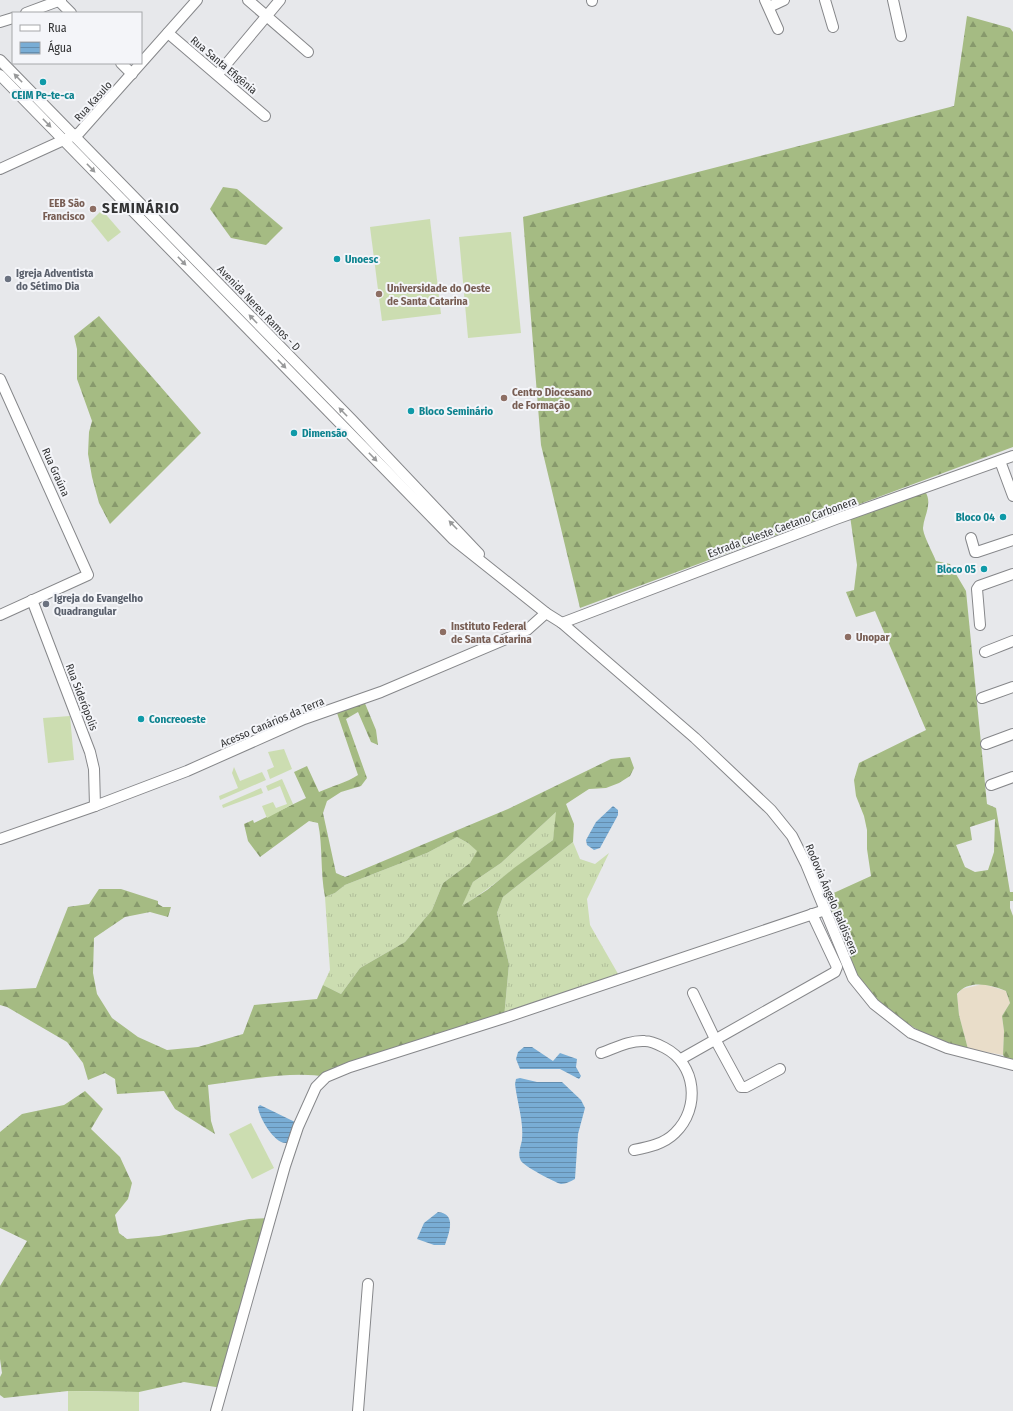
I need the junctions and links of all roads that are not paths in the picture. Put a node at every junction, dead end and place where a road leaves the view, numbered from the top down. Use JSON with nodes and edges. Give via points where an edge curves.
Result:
{"nodes":[{"id":1,"x":59,"y":0,"type":"edge"},
{"id":2,"x":196,"y":0,"type":"edge"},
{"id":3,"x":248,"y":0,"type":"edge"},
{"id":4,"x":280,"y":0,"type":"edge"},
{"id":5,"x":784,"y":0,"type":"edge"},
{"id":6,"x":825,"y":0,"type":"edge"},
{"id":7,"x":893,"y":0,"type":"edge"},
{"id":8,"x":767,"y":4,"type":"edge"},
{"id":9,"x":29,"y":12,"type":"edge"},
{"id":10,"x":70,"y":12,"type":"edge"},
{"id":11,"x":266,"y":16,"type":"junction"},
{"id":12,"x":12,"y":18,"type":"edge"},
{"id":13,"x":0,"y":22,"type":"edge"},
{"id":14,"x":833,"y":27,"type":"dead end"},
{"id":15,"x":778,"y":29,"type":"dead end"},
{"id":16,"x":168,"y":33,"type":"junction"},
{"id":17,"x":901,"y":36,"type":"dead end"},
{"id":18,"x":308,"y":52,"type":"dead end"},
{"id":19,"x":0,"y":60,"type":"edge"},
{"id":20,"x":142,"y":63,"type":"edge"},
{"id":21,"x":122,"y":64,"type":"edge"},
{"id":22,"x":141,"y":64,"type":"edge"},
{"id":23,"x":0,"y":74,"type":"edge"},
{"id":24,"x":132,"y":74,"type":"junction"},
{"id":25,"x":218,"y":74,"type":"junction"},
{"id":26,"x":265,"y":116,"type":"dead end"},
{"id":27,"x":74,"y":136,"type":"junction"},
{"id":28,"x":64,"y":140,"type":"junction"},
{"id":29,"x":0,"y":169,"type":"edge"},
{"id":30,"x":271,"y":337,"type":"junction"},
{"id":31,"x":263,"y":345,"type":"junction"},
{"id":32,"x":0,"y":379,"type":"edge"},
{"id":33,"x":1013,"y":456,"type":"edge"},
{"id":34,"x":1000,"y":460,"type":"junction"},
{"id":35,"x":1013,"y":496,"type":"edge"},
{"id":36,"x":971,"y":538,"type":"dead end"},
{"id":37,"x":1013,"y":540,"type":"edge"},
{"id":38,"x":1013,"y":574,"type":"edge"},
{"id":39,"x":498,"y":575,"type":"junction"},
{"id":40,"x":32,"y":600,"type":"junction"},
{"id":41,"x":546,"y":613,"type":"junction"},
{"id":42,"x":0,"y":615,"type":"edge"},
{"id":43,"x":562,"y":623,"type":"junction"},
{"id":44,"x":980,"y":625,"type":"dead end"},
{"id":45,"x":1013,"y":641,"type":"edge"},
{"id":46,"x":985,"y":652,"type":"dead end"},
{"id":47,"x":1013,"y":688,"type":"edge"},
{"id":48,"x":982,"y":698,"type":"dead end"},
{"id":49,"x":1013,"y":734,"type":"edge"},
{"id":50,"x":986,"y":744,"type":"dead end"},
{"id":51,"x":1013,"y":777,"type":"edge"},
{"id":52,"x":991,"y":785,"type":"dead end"},
{"id":53,"x":95,"y":806,"type":"junction"},
{"id":54,"x":0,"y":839,"type":"edge"},
{"id":55,"x":825,"y":910,"type":"junction"},
{"id":56,"x":812,"y":914,"type":"junction"},
{"id":57,"x":693,"y":993,"type":"dead end"},
{"id":58,"x":716,"y":1041,"type":"junction"},
{"id":59,"x":601,"y":1053,"type":"dead end"},
{"id":60,"x":681,"y":1059,"type":"junction"},
{"id":61,"x":1013,"y":1065,"type":"edge"},
{"id":62,"x":780,"y":1069,"type":"dead end"},
{"id":63,"x":634,"y":1150,"type":"dead end"},
{"id":64,"x":368,"y":1284,"type":"dead end"},
{"id":65,"x":216,"y":1411,"type":"edge"},
{"id":66,"x":358,"y":1411,"type":"edge"}],
"edges":[{"from":1,"to":9,"type":"street"},
{"from":1,"to":10,"type":"street"},
{"from":2,"to":16,"type":"street","name":"Rua Kasulo"},
{"from":3,"to":11,"type":"street"},
{"from":4,"to":11,"type":"street"},
{"from":5,"to":8,"type":"street"},
{"from":6,"to":14,"type":"street"},
{"from":7,"to":17,"type":"street"},
{"from":8,"to":15,"type":"street"},
{"from":11,"to":18,"type":"street"},
{"from":11,"to":25,"type":"street"},
{"from":12,"to":13,"type":"street"},
{"from":16,"to":20,"type":"street","name":"Rua Kasulo"},
{"from":16,"to":25,"type":"street","name":"Rua Santa Efigênia"},
{"from":27,"to":19,"type":"street","name":"Avenida Nereu Ramos - D","one_way":true},
{"from":21,"to":24,"type":"street"},
{"from":22,"to":24,"type":"street","name":"Rua Kasulo"},
{"from":23,"to":28,"type":"street","name":"Avenida Nereu Ramos - D","one_way":true},
{"from":24,"to":27,"type":"street","name":"Rua Kasulo"},
{"from":25,"to":26,"type":"street","name":"Rua Santa Efigênia"},
{"from":27,"to":28,"type":"street","name":"Rua Kasulo"},
{"from":30,"to":27,"type":"street","name":"Avenida Nereu Ramos - D","one_way":true},
{"from":28,"to":29,"type":"street","name":"Rua Kasulo"},
{"from":28,"to":31,"type":"street","name":"Avenida Nereu Ramos - D","one_way":true},
{"from":30,"to":31,"type":"street"},
{"from":39,"to":30,"type":"street","name":"Avenida Nereu Ramos - D","one_way":true,"via":[[460,532]]},
{"from":31,"to":39,"type":"street","name":"Avenida Nereu Ramos - D","one_way":true,"via":[[453,539]]},
{"from":32,"to":40,"type":"street","name":"Rua Graúna","via":[[88,575]]},
{"from":33,"to":34,"type":"street","name":"Estrada Celeste Caetano Carbonera"},
{"from":34,"to":35,"type":"street"},
{"from":34,"to":43,"type":"street","name":"Estrada Celeste Caetano Carbonera","via":[[776,541]]},
{"from":36,"to":37,"type":"street","via":[[975,552]]},
{"from":38,"to":44,"type":"street","via":[[977,589]]},
{"from":39,"to":41,"type":"street","name":"Avenida Nereu Ramos - D"},
{"from":40,"to":42,"type":"street"},
{"from":40,"to":53,"type":"street","name":"Rua Siderópolis","via":[[90,752],[94,769]]},
{"from":41,"to":43,"type":"street","name":"Avenida Nereu Ramos - D"},
{"from":41,"to":53,"type":"street","name":"Acesso Canários da Terra","via":[[527,630],[489,647],[381,692],[304,719],[187,771]]},
{"from":43,"to":55,"type":"street","name":"Rodovia Ângelo Baldissera","via":[[695,738],[771,810],[792,836]]},
{"from":45,"to":46,"type":"street"},
{"from":47,"to":48,"type":"street"},
{"from":49,"to":50,"type":"street"},
{"from":51,"to":52,"type":"street"},
{"from":53,"to":54,"type":"street","name":"Acesso Canários da Terra"},
{"from":55,"to":56,"type":"street"},
{"from":55,"to":61,"type":"street","name":"Rodovia Ângelo Baldissera","via":[[853,978],[874,1004],[893,1020],[912,1033],[948,1048]]},
{"from":56,"to":58,"type":"street","via":[[837,967],[835,972]]},
{"from":56,"to":65,"type":"street","via":[[326,1077],[316,1087],[290,1149]]},
{"from":57,"to":58,"type":"street"},
{"from":58,"to":60,"type":"street"},
{"from":58,"to":62,"type":"street","via":[[741,1087],[746,1087]]},
{"from":59,"to":60,"type":"street","via":[[646,1040],[659,1044]]},
{"from":60,"to":63,"type":"street","via":[[691,1084],[693,1099],[690,1113],[675,1133],[665,1141]]},
{"from":64,"to":66,"type":"street"}]}
